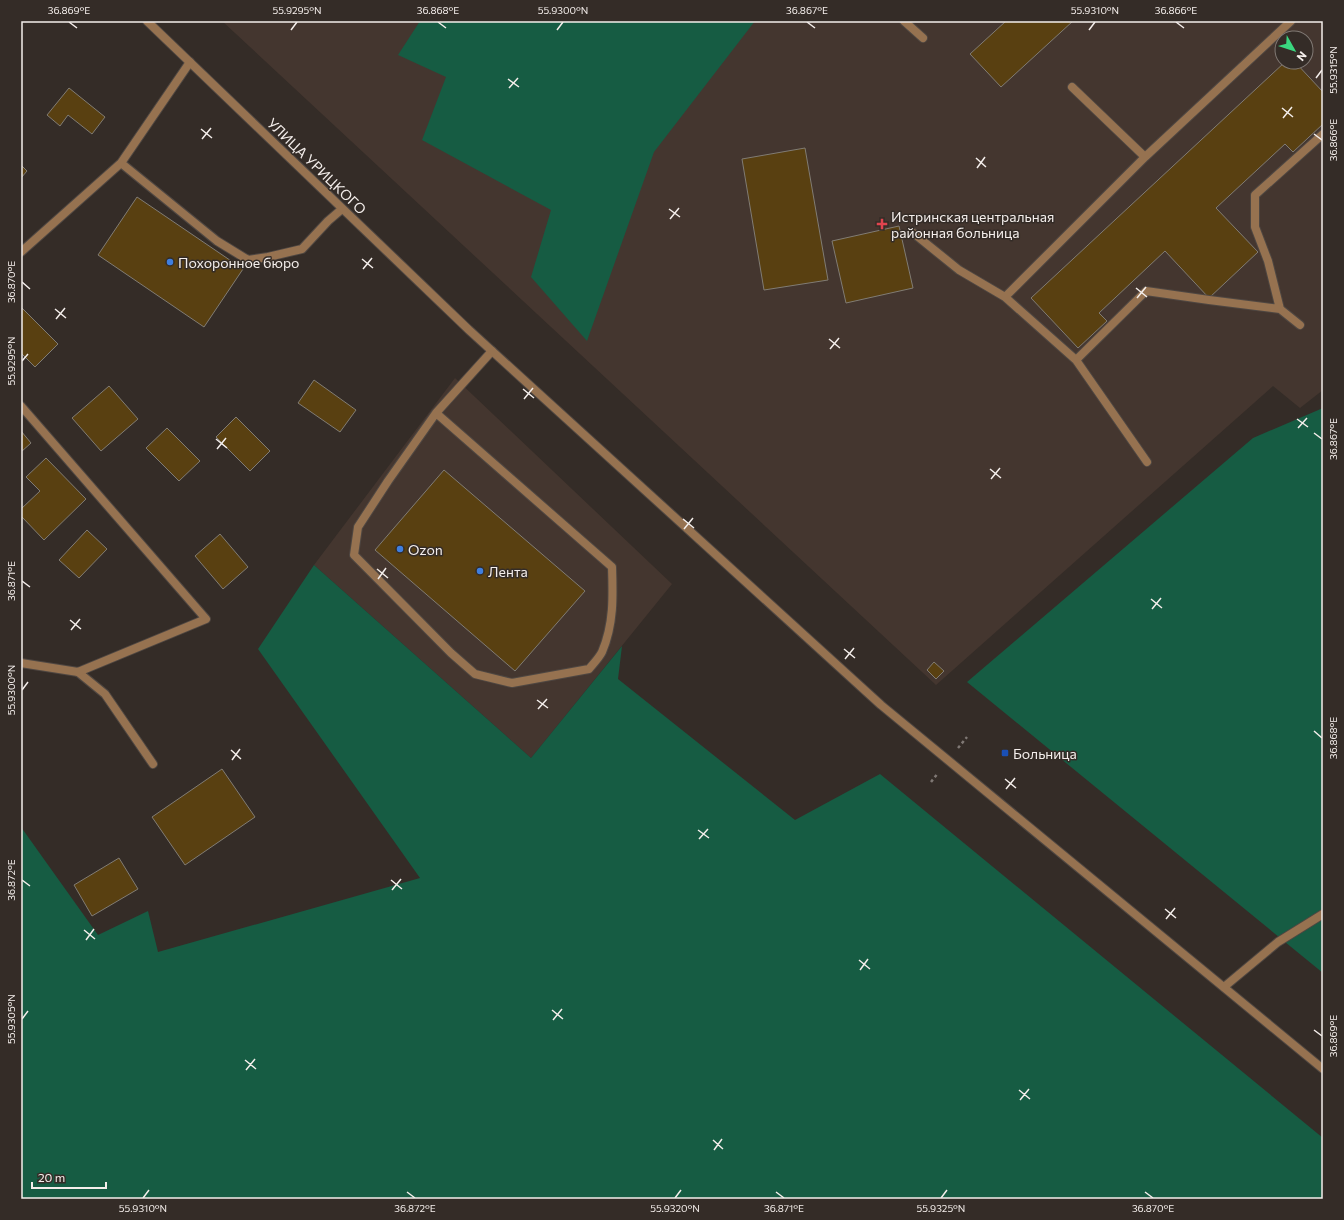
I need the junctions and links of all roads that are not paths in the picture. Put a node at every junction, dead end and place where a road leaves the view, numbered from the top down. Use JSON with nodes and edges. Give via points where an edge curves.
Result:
{"nodes":[{"id":1,"x":147,"y":21,"type":"edge"},
{"id":2,"x":904,"y":21,"type":"edge"},
{"id":3,"x":1291,"y":21,"type":"edge"},
{"id":4,"x":923,"y":38,"type":"dead end"},
{"id":5,"x":190,"y":62,"type":"junction"},
{"id":6,"x":1072,"y":87,"type":"dead end"},
{"id":7,"x":1323,"y":134,"type":"edge"},
{"id":8,"x":1145,"y":156,"type":"junction"},
{"id":9,"x":121,"y":164,"type":"junction"},
{"id":10,"x":342,"y":209,"type":"junction"},
{"id":11,"x":912,"y":232,"type":"dead end"},
{"id":12,"x":21,"y":252,"type":"edge"},
{"id":13,"x":1005,"y":297,"type":"junction"},
{"id":14,"x":1280,"y":309,"type":"junction"},
{"id":15,"x":1300,"y":326,"type":"dead end"},
{"id":16,"x":492,"y":351,"type":"junction"},
{"id":17,"x":1076,"y":360,"type":"junction"},
{"id":18,"x":21,"y":406,"type":"edge"},
{"id":19,"x":436,"y":413,"type":"junction"},
{"id":20,"x":1147,"y":462,"type":"dead end"},
{"id":21,"x":21,"y":663,"type":"edge"},
{"id":22,"x":78,"y":672,"type":"junction"},
{"id":23,"x":153,"y":764,"type":"dead end"},
{"id":24,"x":1323,"y":914,"type":"edge"},
{"id":25,"x":1224,"y":987,"type":"junction"},
{"id":26,"x":1323,"y":1069,"type":"edge"}],
"edges":[{"from":1,"to":5,"type":"street","name":"УЛИЦА УРИЦКОГО"},
{"from":2,"to":4,"type":"street"},
{"from":3,"to":8,"type":"street"},
{"from":5,"to":9,"type":"street"},
{"from":5,"to":10,"type":"street","name":"УЛИЦА УРИЦКОГО"},
{"from":6,"to":8,"type":"street"},
{"from":7,"to":14,"type":"street","via":[[1255,195],[1255,227],[1268,261]]},
{"from":8,"to":13,"type":"street"},
{"from":9,"to":10,"type":"street","via":[[217,241],[248,260],[302,249]]},
{"from":9,"to":12,"type":"street"},
{"from":10,"to":16,"type":"street","name":"УЛИЦА УРИЦКОГО"},
{"from":11,"to":13,"type":"street","via":[[959,270]]},
{"from":13,"to":17,"type":"street"},
{"from":14,"to":15,"type":"street"},
{"from":14,"to":17,"type":"street","via":[[1146,291]]},
{"from":16,"to":19,"type":"street"},
{"from":16,"to":25,"type":"street","name":"УЛИЦА УРИЦКОГО","via":[[881,705]]},
{"from":17,"to":20,"type":"street"},
{"from":18,"to":22,"type":"street","via":[[206,619]]},
{"from":19,"to":19,"type":"street","via":[[612,567],[611,625],[601,653],[589,669],[512,683],[475,674],[354,555],[358,527]]},
{"from":21,"to":22,"type":"street"},
{"from":22,"to":23,"type":"street","via":[[105,694]]},
{"from":24,"to":25,"type":"street","via":[[1278,942]]},
{"from":25,"to":26,"type":"street","name":"УЛИЦА УРИЦКОГО"}]}
